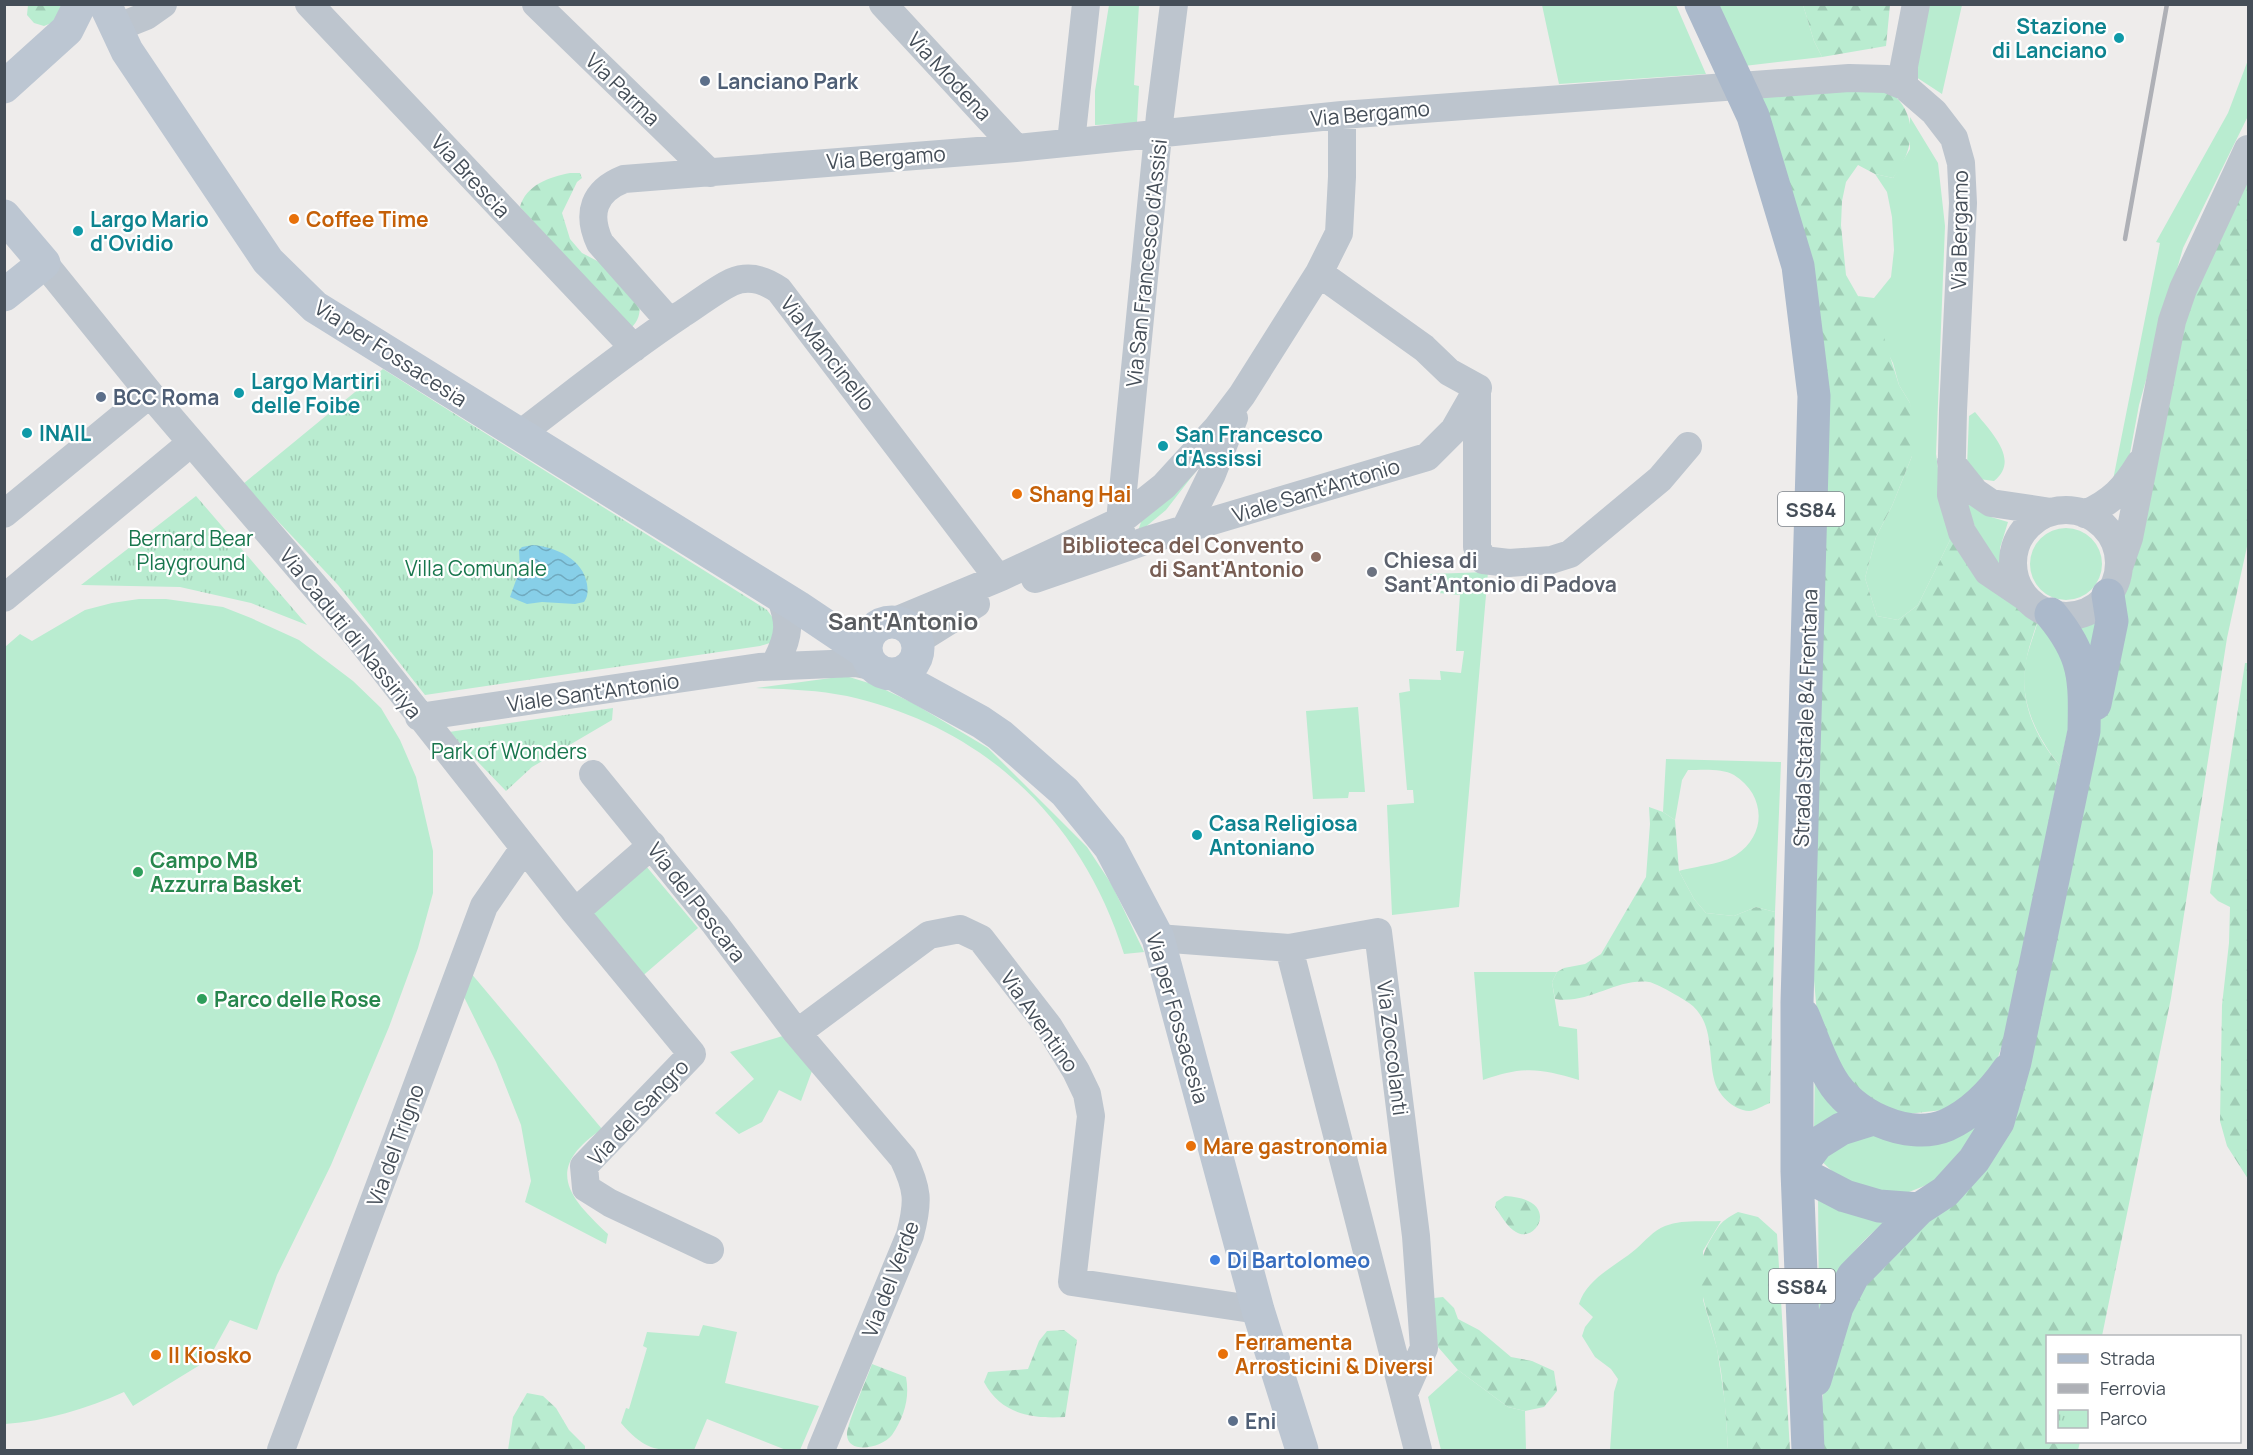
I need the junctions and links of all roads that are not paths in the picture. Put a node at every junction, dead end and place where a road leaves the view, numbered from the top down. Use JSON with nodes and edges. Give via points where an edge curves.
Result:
{"nodes":[{"id":1,"x":163,"y":4,"type":"edge"},
{"id":2,"x":309,"y":4,"type":"edge"},
{"id":3,"x":536,"y":4,"type":"edge"},
{"id":4,"x":884,"y":4,"type":"edge"},
{"id":5,"x":1086,"y":4,"type":"edge"},
{"id":6,"x":1174,"y":4,"type":"edge"},
{"id":7,"x":1701,"y":4,"type":"edge"},
{"id":8,"x":1916,"y":4,"type":"edge"},
{"id":9,"x":73,"y":17,"type":"edge"},
{"id":10,"x":116,"y":28,"type":"edge"},
{"id":11,"x":1904,"y":86,"type":"junction"},
{"id":12,"x":4,"y":87,"type":"edge"},
{"id":13,"x":1342,"y":115,"type":"junction"},
{"id":14,"x":1071,"y":142,"type":"junction"},
{"id":15,"x":1016,"y":148,"type":"junction"},
{"id":16,"x":2248,"y":149,"type":"edge"},
{"id":17,"x":710,"y":173,"type":"junction"},
{"id":18,"x":4,"y":216,"type":"edge"},
{"id":19,"x":44,"y":263,"type":"junction"},
{"id":20,"x":1319,"y":273,"type":"junction"},
{"id":21,"x":4,"y":295,"type":"edge"},
{"id":22,"x":670,"y":322,"type":"junction"},
{"id":23,"x":633,"y":348,"type":"junction"},
{"id":24,"x":1478,"y":388,"type":"junction"},
{"id":25,"x":150,"y":394,"type":"junction"},
{"id":26,"x":1242,"y":395,"type":"junction"},
{"id":27,"x":520,"y":434,"type":"junction"},
{"id":28,"x":1688,"y":446,"type":"dead end"},
{"id":29,"x":180,"y":452,"type":"dead end"},
{"id":30,"x":2144,"y":457,"type":"junction"},
{"id":31,"x":1951,"y":462,"type":"junction"},
{"id":32,"x":2051,"y":512,"type":"junction"},
{"id":33,"x":4,"y":514,"type":"edge"},
{"id":34,"x":2085,"y":514,"type":"junction"},
{"id":35,"x":1185,"y":529,"type":"junction"},
{"id":36,"x":1122,"y":535,"type":"junction"},
{"id":37,"x":998,"y":578,"type":"junction"},
{"id":38,"x":2114,"y":581,"type":"junction"},
{"id":39,"x":2025,"y":597,"type":"junction"},
{"id":40,"x":4,"y":598,"type":"edge"},
{"id":41,"x":789,"y":601,"type":"junction"},
{"id":42,"x":2052,"y":615,"type":"junction"},
{"id":43,"x":884,"y":644,"type":"junction"},
{"id":44,"x":772,"y":663,"type":"junction"},
{"id":45,"x":420,"y":717,"type":"junction"},
{"id":46,"x":2084,"y":731,"type":"junction"},
{"id":47,"x":593,"y":774,"type":"dead end"},
{"id":48,"x":652,"y":845,"type":"junction"},
{"id":49,"x":524,"y":848,"type":"junction"},
{"id":50,"x":575,"y":912,"type":"junction"},
{"id":51,"x":1158,"y":938,"type":"junction"},
{"id":52,"x":1289,"y":948,"type":"junction"},
{"id":53,"x":1797,"y":1003,"type":"junction"},
{"id":54,"x":796,"y":1033,"type":"junction"},
{"id":55,"x":2015,"y":1062,"type":"junction"},
{"id":56,"x":1873,"y":1119,"type":"junction"},
{"id":57,"x":1797,"y":1171,"type":"junction"},
{"id":58,"x":1918,"y":1209,"type":"junction"},
{"id":59,"x":710,"y":1250,"type":"dead end"},
{"id":60,"x":1258,"y":1310,"type":"junction"},
{"id":61,"x":1404,"y":1393,"type":"junction"},
{"id":62,"x":1807,"y":1401,"type":"junction"},
{"id":63,"x":281,"y":1450,"type":"edge"},
{"id":64,"x":821,"y":1450,"type":"edge"},
{"id":65,"x":1302,"y":1450,"type":"edge"},
{"id":66,"x":1418,"y":1450,"type":"edge"},
{"id":67,"x":1808,"y":1450,"type":"edge"}],
"edges":[{"from":1,"to":10,"type":"street"},
{"from":2,"to":23,"type":"street","name":"Via Brescia"},
{"from":3,"to":17,"type":"street","name":"Via Parma"},
{"from":4,"to":15,"type":"street","name":"Via Modena"},
{"from":5,"to":14,"type":"street"},
{"from":6,"to":36,"type":"street","name":"Via San Francesco d'Assisi","via":[[1160,115]]},
{"from":7,"to":53,"type":"main road","name":"Strada Statale 84 Frentana","number":"SS84","via":[[1754,116],[1798,266],[1814,396]]},
{"from":8,"to":11,"type":"street"},
{"from":9,"to":10,"type":"street","via":[[92,31]]},
{"from":9,"to":12,"type":"street"},
{"from":10,"to":27,"type":"street","name":"Via per Fossacesia","via":[[268,261],[315,307]]},
{"from":11,"to":13,"type":"street","name":"Via Bergamo","via":[[1887,79],[1849,78]]},
{"from":11,"to":31,"type":"street","name":"Via Bergamo","via":[[1934,112],[1954,138],[1961,164],[1963,203]]},
{"from":13,"to":14,"type":"street","name":"Via Bergamo"},
{"from":13,"to":20,"type":"street","via":[[1339,233]]},
{"from":14,"to":15,"type":"street","name":"Via Bergamo"},
{"from":15,"to":17,"type":"street","name":"Via Bergamo"},
{"from":16,"to":30,"type":"street","via":[[2172,321]]},
{"from":17,"to":22,"type":"street","name":"Via Bergamo","via":[[624,178],[602,192],[592,218],[600,243]]},
{"from":18,"to":19,"type":"street"},
{"from":19,"to":21,"type":"street"},
{"from":19,"to":25,"type":"street","name":"Via Caduti di Nassiriya"},
{"from":20,"to":24,"type":"street","via":[[1424,348],[1449,372]]},
{"from":20,"to":26,"type":"street"},
{"from":22,"to":23,"type":"street","name":"Via Mancinello"},
{"from":22,"to":37,"type":"street","name":"Via Mancinello","via":[[733,282],[769,282],[779,290]]},
{"from":23,"to":27,"type":"street","name":"Via Mancinello"},
{"from":24,"to":28,"type":"street","via":[[1477,547],[1483,560],[1509,563],[1551,560],[1570,554],[1660,479]]},
{"from":24,"to":35,"type":"street","name":"Viale Sant'Antonio","via":[[1454,430],[1427,457]]},
{"from":25,"to":33,"type":"street"},
{"from":25,"to":45,"type":"street","name":"Via Caduti di Nassiriya","via":[[359,638]]},
{"from":26,"to":35,"type":"street","via":[[1212,474]]},
{"from":26,"to":36,"type":"street"},
{"from":27,"to":41,"type":"street","name":"Via per Fossacesia"},
{"from":29,"to":40,"type":"street"},
{"from":30,"to":34,"type":"street","via":[[2122,489],[2107,503]]},
{"from":30,"to":38,"type":"street","via":[[2129,538]]},
{"from":31,"to":32,"type":"street","via":[[1975,492],[1991,503]]},
{"from":31,"to":39,"type":"street","name":"Via Bergamo","via":[[1951,495],[1962,532],[1988,572]]},
{"from":32,"to":34,"type":"street"},
{"from":32,"to":39,"type":"street","via":[[2028,525],[2015,548],[2013,574]]},
{"from":34,"to":38,"type":"street","via":[[2111,535],[2118,553]]},
{"from":35,"to":36,"type":"street","name":"Viale Sant'Antonio"},
{"from":36,"to":37,"type":"street","name":"Viale Sant'Antonio"},
{"from":36,"to":43,"type":"street","name":"Viale Sant'Antonio"},
{"from":37,"to":43,"type":"street","name":"Viale Sant'Antonio"},
{"from":38,"to":42,"type":"street","via":[[2100,605],[2083,613]]},
{"from":38,"to":46,"type":"main road","via":[[2112,621],[2094,710]]},
{"from":39,"to":42,"type":"street"},
{"from":41,"to":43,"type":"street","name":"Via per Fossacesia","via":[[830,615]]},
{"from":41,"to":44,"type":"street","via":[[785,643]]},
{"from":42,"to":46,"type":"main road","via":[[2068,635],[2080,660],[2085,686]]},
{"from":43,"to":44,"type":"street","name":"Viale Sant'Antonio","via":[[856,663]]},
{"from":43,"to":51,"type":"street","name":"Via per Fossacesia","via":[[1065,792],[1110,847]]},
{"from":44,"to":45,"type":"street","name":"Viale Sant'Antonio"},
{"from":45,"to":49,"type":"street","name":"Via Caduti di Nassiriya"},
{"from":46,"to":55,"type":"main road"},
{"from":47,"to":48,"type":"street","name":"Via del Pescara"},
{"from":48,"to":50,"type":"street"},
{"from":48,"to":54,"type":"street","name":"Via del Pescara"},
{"from":49,"to":50,"type":"street","name":"Via del Sangro"},
{"from":49,"to":63,"type":"street","name":"Via del Trigno","via":[[484,906]]},
{"from":50,"to":59,"type":"street","name":"Via del Sangro","via":[[692,1054],[584,1166],[586,1188]]},
{"from":51,"to":52,"type":"street"},
{"from":51,"to":60,"type":"street","name":"Via per Fossacesia"},
{"from":52,"to":61,"type":"street"},
{"from":52,"to":61,"type":"street","name":"Via Zoccolanti","via":[[1378,932],[1416,1236],[1424,1348]]},
{"from":53,"to":56,"type":"main road","via":[[1831,1080],[1848,1100]]},
{"from":53,"to":57,"type":"main road","name":"Strada Statale 84 Frentana","number":"SS84"},
{"from":54,"to":60,"type":"street","name":"Via Aventino","via":[[929,935],[960,929],[981,939],[1049,1027],[1087,1094],[1091,1116],[1072,1282]]},
{"from":54,"to":64,"type":"street","name":"Via del Verde","via":[[903,1158],[914,1182],[916,1209],[910,1235]]},
{"from":55,"to":56,"type":"main road","via":[[1982,1103],[1946,1125],[1905,1129]]},
{"from":55,"to":58,"type":"main road","via":[[1998,1122],[1974,1160],[1945,1192]]},
{"from":56,"to":57,"type":"main road","via":[[1841,1129],[1817,1144]]},
{"from":57,"to":58,"type":"main road","via":[[1845,1196],[1879,1206]]},
{"from":57,"to":62,"type":"main road","name":"Strada Statale 84 Frentana","number":"SS84"},
{"from":58,"to":62,"type":"main road","via":[[1853,1276],[1837,1307]]},
{"from":60,"to":65,"type":"street","name":"Via per Fossacesia"},
{"from":61,"to":66,"type":"street"},
{"from":62,"to":67,"type":"main road","name":"Strada Statale 84 Frentana","number":"SS84"}]}
